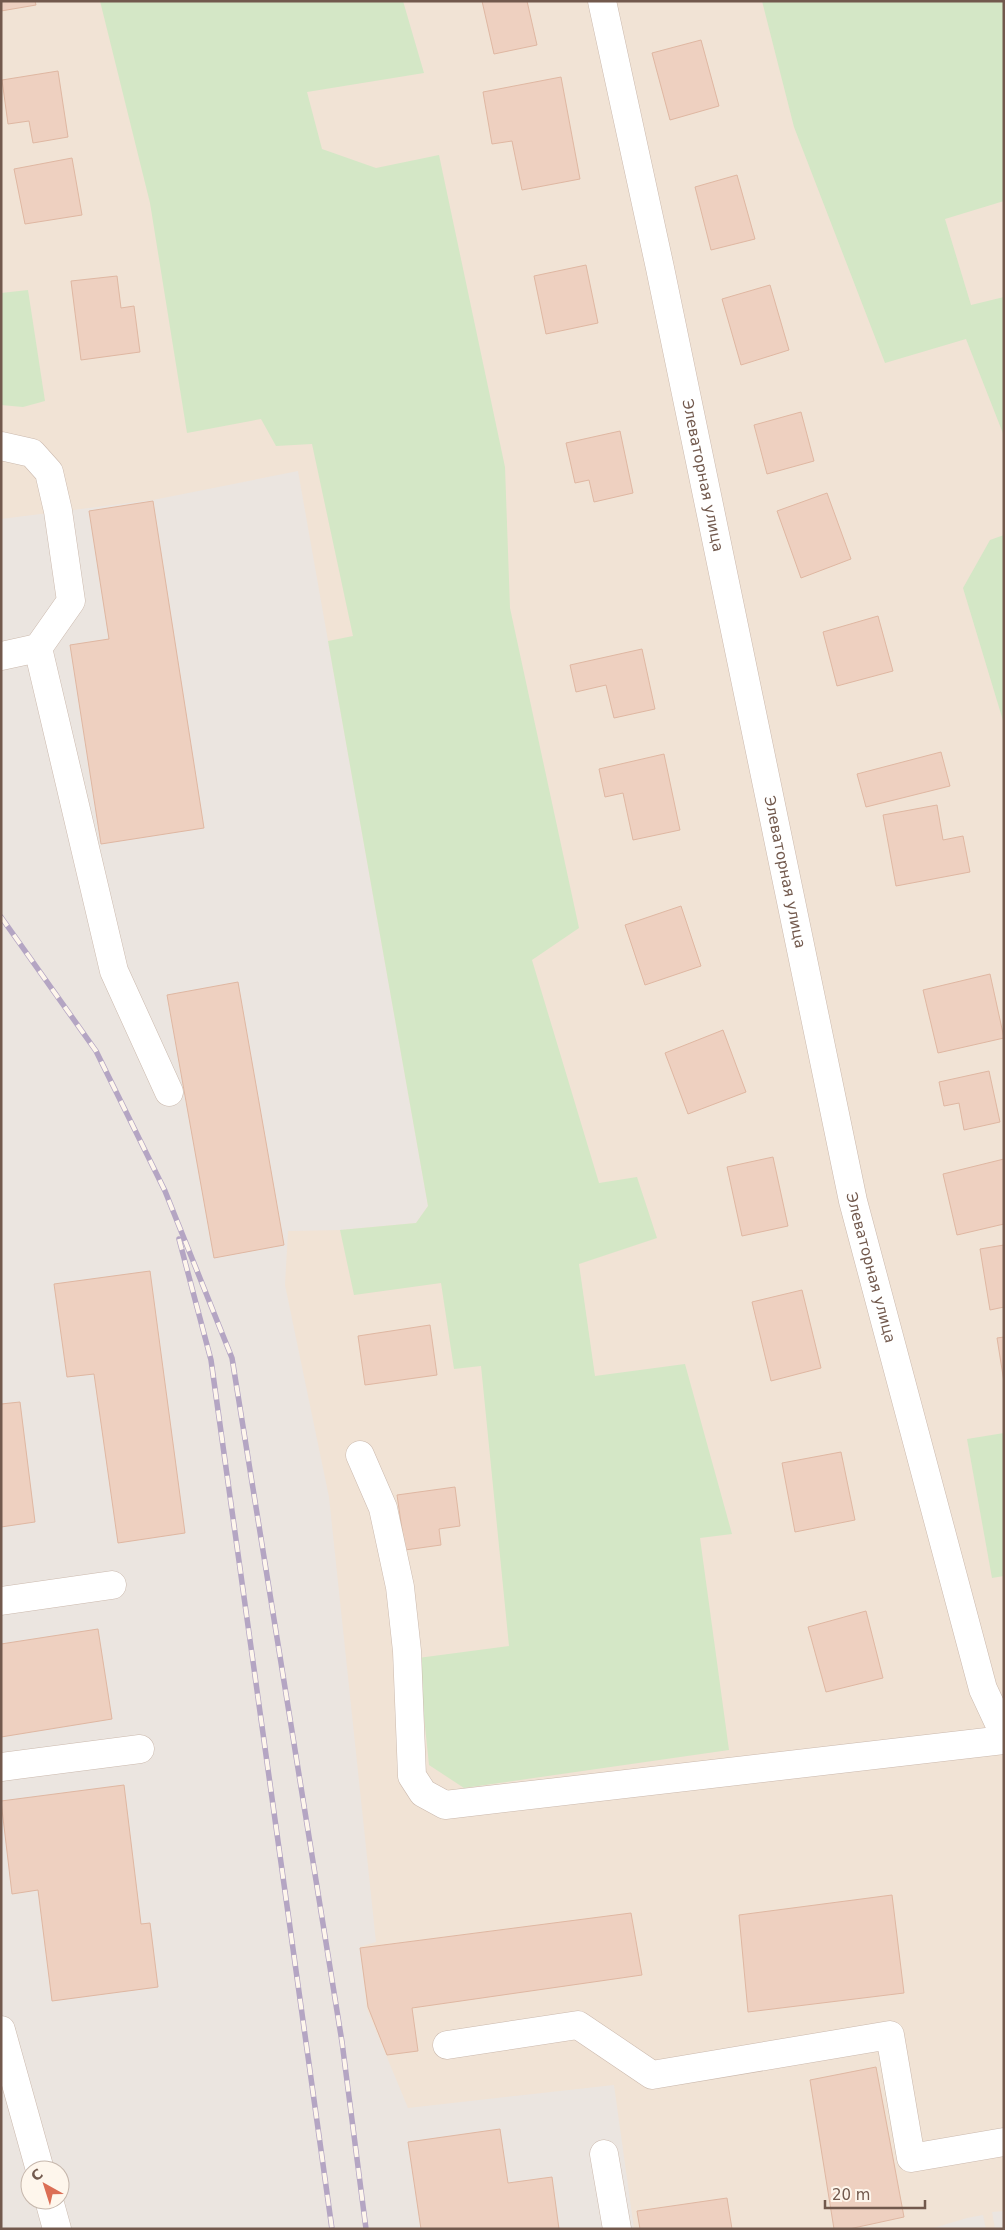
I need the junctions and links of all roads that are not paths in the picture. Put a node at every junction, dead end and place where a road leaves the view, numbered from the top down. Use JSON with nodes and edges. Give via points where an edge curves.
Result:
{"nodes":[{"id":1,"x":602,"y":1,"type":"edge"},
{"id":2,"x":1,"y":446,"type":"edge"},
{"id":3,"x":38,"y":648,"type":"junction"},
{"id":4,"x":1,"y":656,"type":"edge"},
{"id":5,"x":169,"y":1092,"type":"dead end"},
{"id":6,"x":360,"y":1455,"type":"dead end"},
{"id":7,"x":112,"y":1585,"type":"dead end"},
{"id":8,"x":1,"y":1601,"type":"edge"},
{"id":9,"x":1004,"y":1734,"type":"edge"},
{"id":10,"x":1004,"y":1740,"type":"edge"},
{"id":11,"x":140,"y":1749,"type":"dead end"},
{"id":12,"x":1,"y":1767,"type":"edge"},
{"id":13,"x":1,"y":2030,"type":"edge"},
{"id":14,"x":447,"y":2045,"type":"dead end"},
{"id":15,"x":1004,"y":2142,"type":"edge"},
{"id":16,"x":604,"y":2154,"type":"dead end"},
{"id":17,"x":37,"y":2160,"type":"edge"},
{"id":18,"x":52,"y":2210,"type":"edge"},
{"id":19,"x":57,"y":2229,"type":"edge"},
{"id":20,"x":617,"y":2229,"type":"edge"}],
"edges":[{"from":1,"to":9,"type":"street","name":"Элеваторная улица","via":[[854,1201],[983,1688]]},
{"from":2,"to":3,"type":"street","via":[[32,453],[49,472],[58,512],[71,601]]},
{"from":3,"to":4,"type":"street"},
{"from":3,"to":5,"type":"street","via":[[114,971]]},
{"from":6,"to":10,"type":"street","via":[[383,1508],[400,1587],[407,1651],[412,1776],[424,1793],[444,1805]]},
{"from":7,"to":8,"type":"street"},
{"from":11,"to":12,"type":"street"},
{"from":13,"to":17,"type":"street"},
{"from":14,"to":15,"type":"street","via":[[578,2025],[652,2075],[890,2035],[911,2158]]},
{"from":16,"to":20,"type":"street"},
{"from":18,"to":19,"type":"street"}]}
